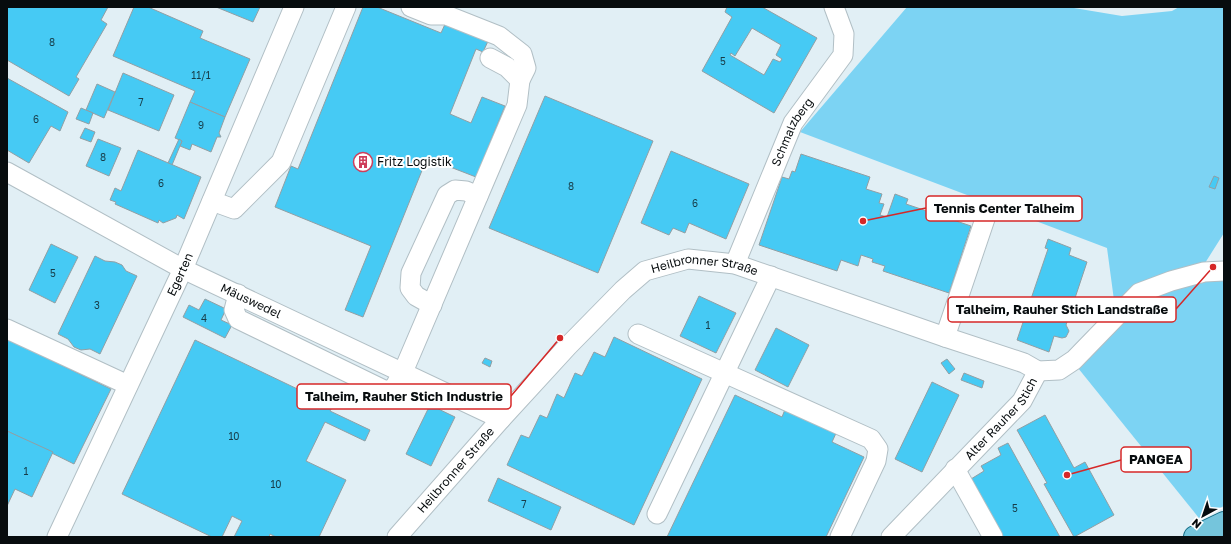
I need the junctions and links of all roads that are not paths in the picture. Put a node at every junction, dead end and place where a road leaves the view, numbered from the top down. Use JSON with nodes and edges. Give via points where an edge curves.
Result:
{"nodes":[{"id":1,"x":294,"y":7,"type":"edge"},
{"id":2,"x":346,"y":7,"type":"edge"},
{"id":3,"x":411,"y":7,"type":"edge"},
{"id":4,"x":834,"y":7,"type":"edge"},
{"id":5,"x":490,"y":58,"type":"dead end"},
{"id":6,"x":520,"y":80,"type":"junction"},
{"id":7,"x":7,"y":172,"type":"edge"},
{"id":8,"x":478,"y":196,"type":"junction"},
{"id":9,"x":212,"y":201,"type":"junction"},
{"id":10,"x":986,"y":216,"type":"dead end"},
{"id":11,"x":735,"y":264,"type":"junction"},
{"id":12,"x":184,"y":269,"type":"junction"},
{"id":13,"x":1224,"y":271,"type":"edge"},
{"id":14,"x":771,"y":276,"type":"junction"},
{"id":15,"x":432,"y":305,"type":"junction"},
{"id":16,"x":7,"y":329,"type":"edge"},
{"id":17,"x":638,"y":334,"type":"dead end"},
{"id":18,"x":945,"y":337,"type":"junction"},
{"id":19,"x":1038,"y":371,"type":"junction"},
{"id":20,"x":403,"y":372,"type":"junction"},
{"id":21,"x":725,"y":373,"type":"junction"},
{"id":22,"x":128,"y":385,"type":"junction"},
{"id":23,"x":501,"y":419,"type":"junction"},
{"id":24,"x":955,"y":470,"type":"junction"},
{"id":25,"x":657,"y":514,"type":"dead end"},
{"id":26,"x":1224,"y":523,"type":"edge"},
{"id":27,"x":58,"y":537,"type":"edge"},
{"id":28,"x":397,"y":537,"type":"edge"},
{"id":29,"x":840,"y":537,"type":"edge"},
{"id":30,"x":891,"y":537,"type":"edge"},
{"id":31,"x":993,"y":537,"type":"edge"},
{"id":32,"x":1195,"y":537,"type":"edge"}],
"edges":[{"from":1,"to":9,"type":"street","name":"Egerten"},
{"from":2,"to":9,"type":"street","via":[[281,162],[234,209]]},
{"from":3,"to":6,"type":"street","via":[[431,15],[446,15],[499,36],[522,54],[526,68]]},
{"from":4,"to":11,"type":"street","name":"Schmalzberg","via":[[844,34],[843,55],[793,123]]},
{"from":5,"to":6,"type":"street","via":[[507,67]]},
{"from":6,"to":8,"type":"street","via":[[517,105]]},
{"from":7,"to":12,"type":"street","name":"Mäuswedel"},
{"from":8,"to":15,"type":"street"},
{"from":8,"to":15,"type":"street","via":[[455,190],[447,196],[411,273],[410,288],[416,296]]},
{"from":9,"to":12,"type":"street","name":"Egerten"},
{"from":10,"to":18,"type":"street"},
{"from":11,"to":14,"type":"street","name":"Heilbronner Straße"},
{"from":11,"to":23,"type":"street","name":"Heilbronner Straße","via":[[688,259],[645,271],[585,327]]},
{"from":12,"to":20,"type":"street","name":"Mäuswedel"},
{"from":12,"to":22,"type":"street","name":"Egerten"},
{"from":13,"to":19,"type":"street","name":"Alter Rauher Stich","via":[[1204,272],[1140,293],[1074,360],[1058,370]]},
{"from":14,"to":18,"type":"street","name":"Heilbronner Straße"},
{"from":14,"to":21,"type":"street"},
{"from":15,"to":20,"type":"street"},
{"from":16,"to":22,"type":"street"},
{"from":17,"to":21,"type":"street"},
{"from":18,"to":19,"type":"street","name":"Heilbronner Straße","via":[[1024,363]]},
{"from":19,"to":24,"type":"street","name":"Alter Rauher Stich","via":[[1022,400]]},
{"from":20,"to":23,"type":"street","name":"Mäuswedel"},
{"from":21,"to":25,"type":"street"},
{"from":21,"to":29,"type":"street","via":[[871,439],[878,449],[876,461]]},
{"from":22,"to":27,"type":"street","name":"Egerten"},
{"from":23,"to":28,"type":"street","name":"Heilbronner Straße"},
{"from":24,"to":30,"type":"street","name":"Alter Rauher Stich"},
{"from":24,"to":31,"type":"street"},
{"from":26,"to":32,"type":"main road"}]}
